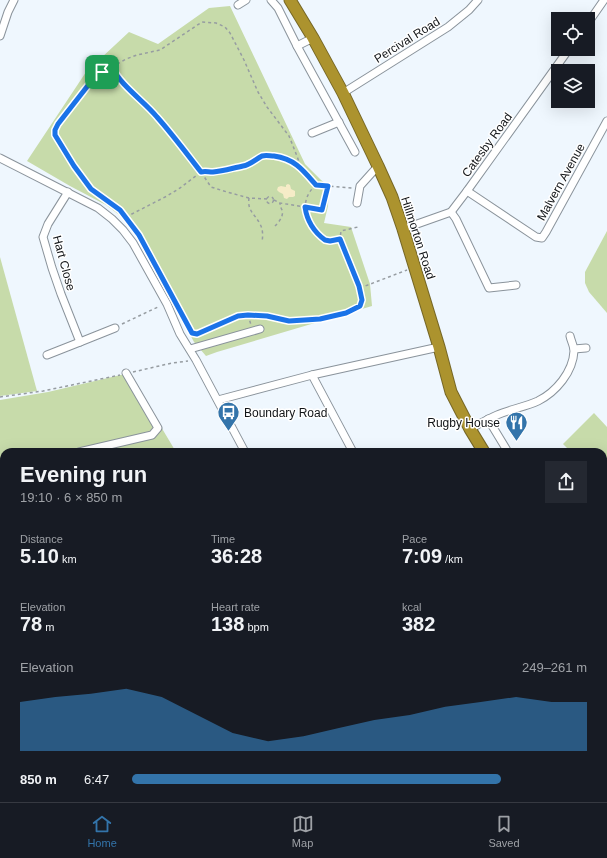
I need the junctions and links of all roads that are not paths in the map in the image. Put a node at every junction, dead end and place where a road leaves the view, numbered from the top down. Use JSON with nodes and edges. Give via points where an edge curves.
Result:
{"nodes":[{"id":1,"x":14,"y":0,"type":"edge"},
{"id":2,"x":246,"y":0,"type":"edge"},
{"id":3,"x":271,"y":0,"type":"edge"},
{"id":4,"x":290,"y":0,"type":"edge"},
{"id":5,"x":478,"y":0,"type":"edge"},
{"id":6,"x":604,"y":0,"type":"edge"},
{"id":7,"x":238,"y":5,"type":"dead end"},
{"id":8,"x":595,"y":12,"type":"edge"},
{"id":9,"x":0,"y":36,"type":"edge"},
{"id":10,"x":313,"y":38,"type":"junction"},
{"id":11,"x":298,"y":46,"type":"junction"},
{"id":12,"x":564,"y":56,"type":"edge"},
{"id":13,"x":343,"y":93,"type":"junction"},
{"id":14,"x":607,"y":121,"type":"edge"},
{"id":15,"x":339,"y":122,"type":"junction"},
{"id":16,"x":312,"y":133,"type":"dead end"},
{"id":17,"x":355,"y":152,"type":"dead end"},
{"id":18,"x":0,"y":158,"type":"edge"},
{"id":19,"x":378,"y":166,"type":"junction"},
{"id":20,"x":467,"y":191,"type":"junction"},
{"id":21,"x":68,"y":192,"type":"junction"},
{"id":22,"x":357,"y":203,"type":"dead end"},
{"id":23,"x":451,"y":212,"type":"junction"},
{"id":24,"x":403,"y":229,"type":"junction"},
{"id":25,"x":516,"y":285,"type":"dead end"},
{"id":26,"x":114,"y":328,"type":"road end"},
{"id":27,"x":260,"y":329,"type":"dead end"},
{"id":28,"x":570,"y":336,"type":"dead end"},
{"id":29,"x":80,"y":342,"type":"junction"},
{"id":30,"x":439,"y":347,"type":"junction"},
{"id":31,"x":586,"y":348,"type":"dead end"},
{"id":32,"x":190,"y":349,"type":"junction"},
{"id":33,"x":574,"y":349,"type":"junction"},
{"id":34,"x":47,"y":355,"type":"dead end"},
{"id":35,"x":126,"y":373,"type":"road end"},
{"id":36,"x":312,"y":375,"type":"junction"},
{"id":37,"x":218,"y":400,"type":"junction"},
{"id":38,"x":488,"y":419,"type":"junction"},
{"id":39,"x":470,"y":429,"type":"junction"},
{"id":40,"x":96,"y":448,"type":"edge"},
{"id":41,"x":243,"y":448,"type":"edge"},
{"id":42,"x":351,"y":448,"type":"edge"},
{"id":43,"x":482,"y":448,"type":"edge"},
{"id":44,"x":506,"y":448,"type":"edge"}],
"edges":[{"from":1,"to":9,"type":"street"},
{"from":2,"to":7,"type":"street"},
{"from":3,"to":11,"type":"street"},
{"from":4,"to":10,"type":"highway","name":"Hillmorton Road"},
{"from":5,"to":13,"type":"street","name":"Percival Road","via":[[448,27]]},
{"from":6,"to":8,"type":"street"},
{"from":10,"to":11,"type":"street"},
{"from":10,"to":13,"type":"highway","name":"Hillmorton Road"},
{"from":11,"to":15,"type":"street"},
{"from":12,"to":20,"type":"street","name":"Catesby Road"},
{"from":13,"to":19,"type":"highway","name":"Hillmorton Road"},
{"from":14,"to":20,"type":"street","name":"Malvern Avenue","via":[[542,238],[536,237]]},
{"from":15,"to":16,"type":"street"},
{"from":15,"to":17,"type":"street"},
{"from":18,"to":21,"type":"street"},
{"from":19,"to":22,"type":"street","via":[[360,186]]},
{"from":19,"to":24,"type":"highway","name":"Hillmorton Road"},
{"from":20,"to":23,"type":"street","name":"Catesby Road"},
{"from":21,"to":29,"type":"street","name":"Hart Close","via":[[43,237]]},
{"from":21,"to":32,"type":"street","via":[[98,208],[123,230],[133,243]]},
{"from":23,"to":24,"type":"street"},
{"from":23,"to":25,"type":"street","via":[[489,288]]},
{"from":24,"to":30,"type":"highway","name":"Hillmorton Road"},
{"from":26,"to":29,"type":"street"},
{"from":27,"to":32,"type":"street"},
{"from":28,"to":33,"type":"street"},
{"from":29,"to":34,"type":"street"},
{"from":30,"to":36,"type":"street"},
{"from":30,"to":39,"type":"highway","name":"Hillmorton Road","via":[[451,392]]},
{"from":31,"to":33,"type":"street"},
{"from":32,"to":37,"type":"street"},
{"from":33,"to":38,"type":"street","via":[[571,364],[563,379],[547,396],[538,402]]},
{"from":35,"to":40,"type":"street","via":[[158,428],[152,435]]},
{"from":36,"to":37,"type":"street"},
{"from":36,"to":42,"type":"street"},
{"from":37,"to":41,"type":"street"},
{"from":38,"to":39,"type":"street"},
{"from":38,"to":44,"type":"street"},
{"from":39,"to":43,"type":"highway","name":"Hillmorton Road"}]}
